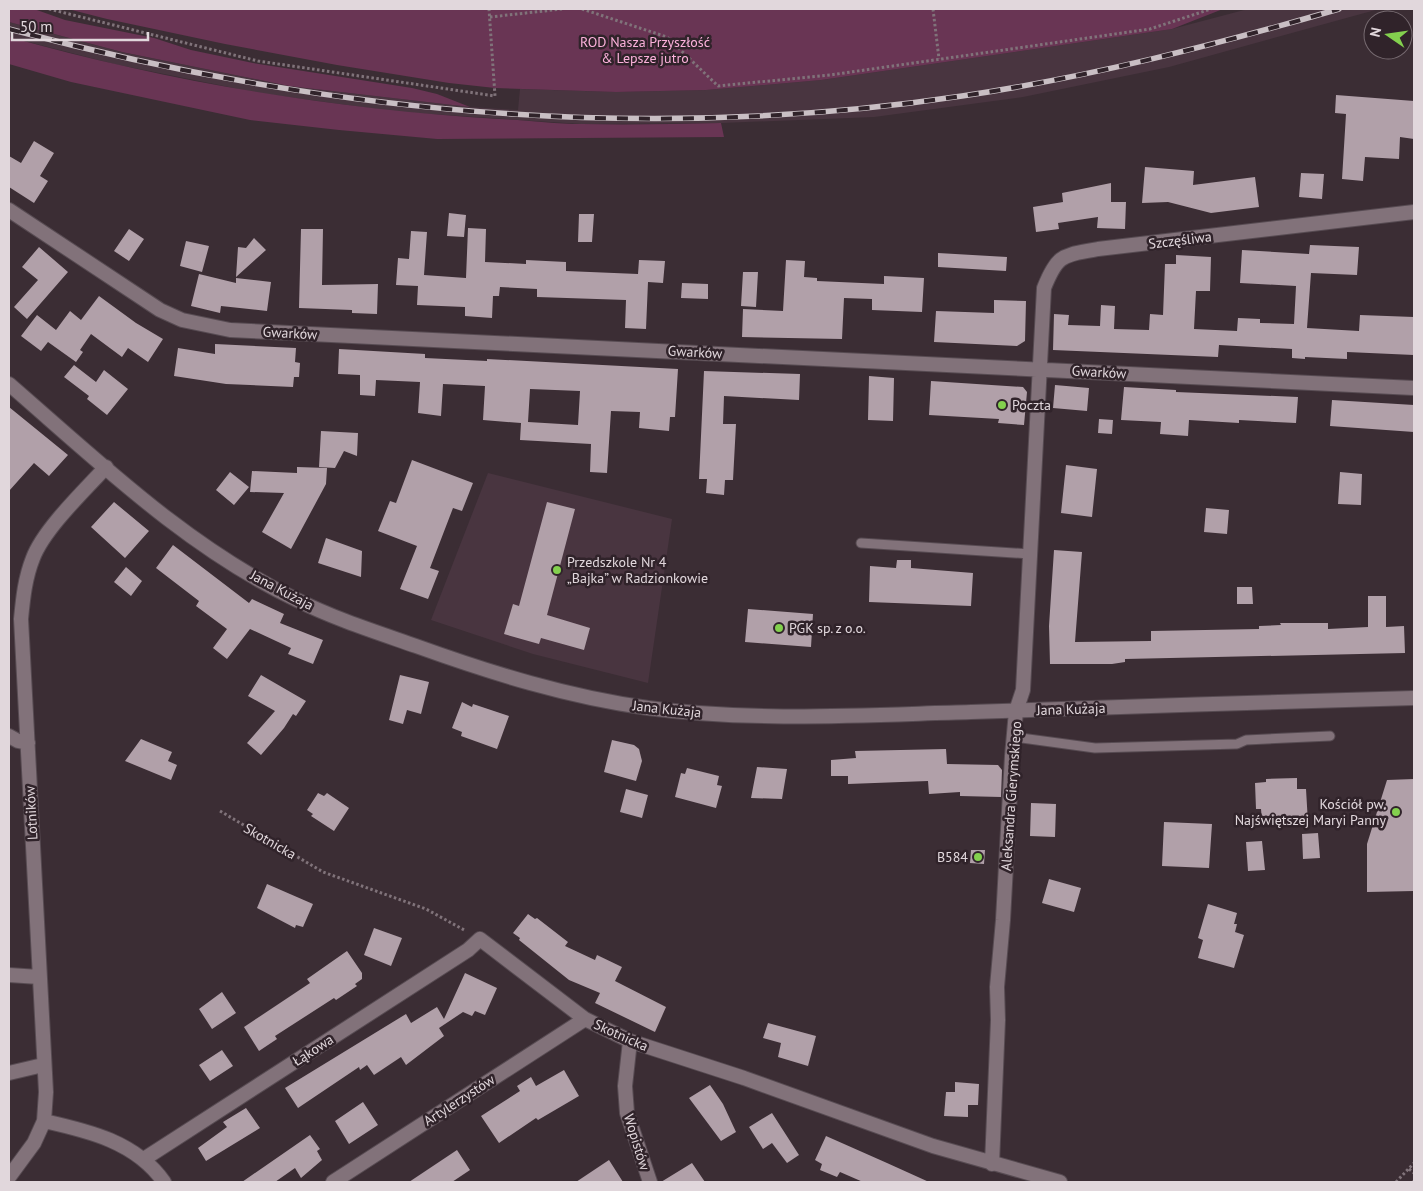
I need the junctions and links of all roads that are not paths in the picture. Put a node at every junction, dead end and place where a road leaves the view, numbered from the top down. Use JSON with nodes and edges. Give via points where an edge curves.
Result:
{"nodes":[{"id":1,"x":9,"y":210,"type":"edge"},
{"id":2,"x":1414,"y":212,"type":"edge"},
{"id":3,"x":1040,"y":368,"type":"junction"},
{"id":4,"x":9,"y":384,"type":"edge"},
{"id":5,"x":1414,"y":388,"type":"edge"},
{"id":6,"x":106,"y":467,"type":"junction"},
{"id":7,"x":861,"y":543,"type":"dead end"},
{"id":8,"x":1030,"y":554,"type":"junction"},
{"id":9,"x":1414,"y":698,"type":"edge"},
{"id":10,"x":1016,"y":710,"type":"junction"},
{"id":11,"x":9,"y":736,"type":"edge"},
{"id":12,"x":1330,"y":736,"type":"dead end"},
{"id":13,"x":1014,"y":737,"type":"junction"},
{"id":14,"x":28,"y":743,"type":"junction"},
{"id":15,"x":480,"y":938,"type":"joint"},
{"id":16,"x":9,"y":975,"type":"edge"},
{"id":17,"x":39,"y":977,"type":"junction"},
{"id":18,"x":585,"y":1019,"type":"junction"},
{"id":19,"x":630,"y":1041,"type":"junction"},
{"id":20,"x":43,"y":1065,"type":"junction"},
{"id":21,"x":9,"y":1073,"type":"edge"},
{"id":22,"x":44,"y":1121,"type":"junction"},
{"id":23,"x":144,"y":1158,"type":"junction"},
{"id":24,"x":992,"y":1164,"type":"junction"},
{"id":25,"x":9,"y":1177,"type":"edge"},
{"id":26,"x":164,"y":1182,"type":"edge"},
{"id":27,"x":334,"y":1182,"type":"edge"},
{"id":28,"x":650,"y":1182,"type":"edge"},
{"id":29,"x":1060,"y":1182,"type":"edge"}],
"edges":[{"from":1,"to":3,"type":"street","name":"Gwarków","via":[[160,310],[206,327]]},
{"from":2,"to":3,"type":"street","name":"Szczęśliwa","via":[[1067,255],[1052,266],[1044,288]]},
{"from":3,"to":5,"type":"street","name":"Gwarków"},
{"from":3,"to":8,"type":"street","name":"Aleksandra Gierymskiego"},
{"from":4,"to":6,"type":"street","name":"Jana Kużaja"},
{"from":6,"to":10,"type":"street","name":"Jana Kużaja","via":[[187,534],[295,599],[350,623],[440,655],[567,693],[650,708],[750,716]]},
{"from":6,"to":14,"type":"street","name":"Lotników","via":[[42,541],[28,571],[21,619]]},
{"from":7,"to":8,"type":"lane"},
{"from":8,"to":10,"type":"street","name":"Aleksandra Gierymskiego","via":[[1024,690]]},
{"from":9,"to":10,"type":"street","name":"Jana Kużaja"},
{"from":10,"to":13,"type":"street","name":"Aleksandra Gierymskiego"},
{"from":11,"to":14,"type":"street"},
{"from":12,"to":13,"type":"lane","via":[[1246,740],[1238,744],[1095,748]]},
{"from":13,"to":24,"type":"street","name":"Aleksandra Gierymskiego","via":[[997,987]]},
{"from":14,"to":17,"type":"street","name":"Lotników"},
{"from":15,"to":18,"type":"street","name":"Skotnicka"},
{"from":15,"to":23,"type":"street","name":"Łąkowa","via":[[468,950]]},
{"from":16,"to":17,"type":"street"},
{"from":17,"to":20,"type":"street","name":"Lotników"},
{"from":18,"to":19,"type":"street","name":"Skotnicka"},
{"from":18,"to":27,"type":"street","name":"Artylerzystów"},
{"from":19,"to":24,"type":"street","name":"Skotnicka"},
{"from":19,"to":28,"type":"street","name":"Wopistów","via":[[627,1113]]},
{"from":20,"to":21,"type":"street"},
{"from":20,"to":22,"type":"street","name":"Lotników","via":[[46,1092]]},
{"from":22,"to":23,"type":"street","via":[[102,1136]]},
{"from":22,"to":25,"type":"street","name":"Lotników","via":[[34,1143]]},
{"from":23,"to":26,"type":"street"},
{"from":24,"to":29,"type":"street","name":"Skotnicka"}]}
